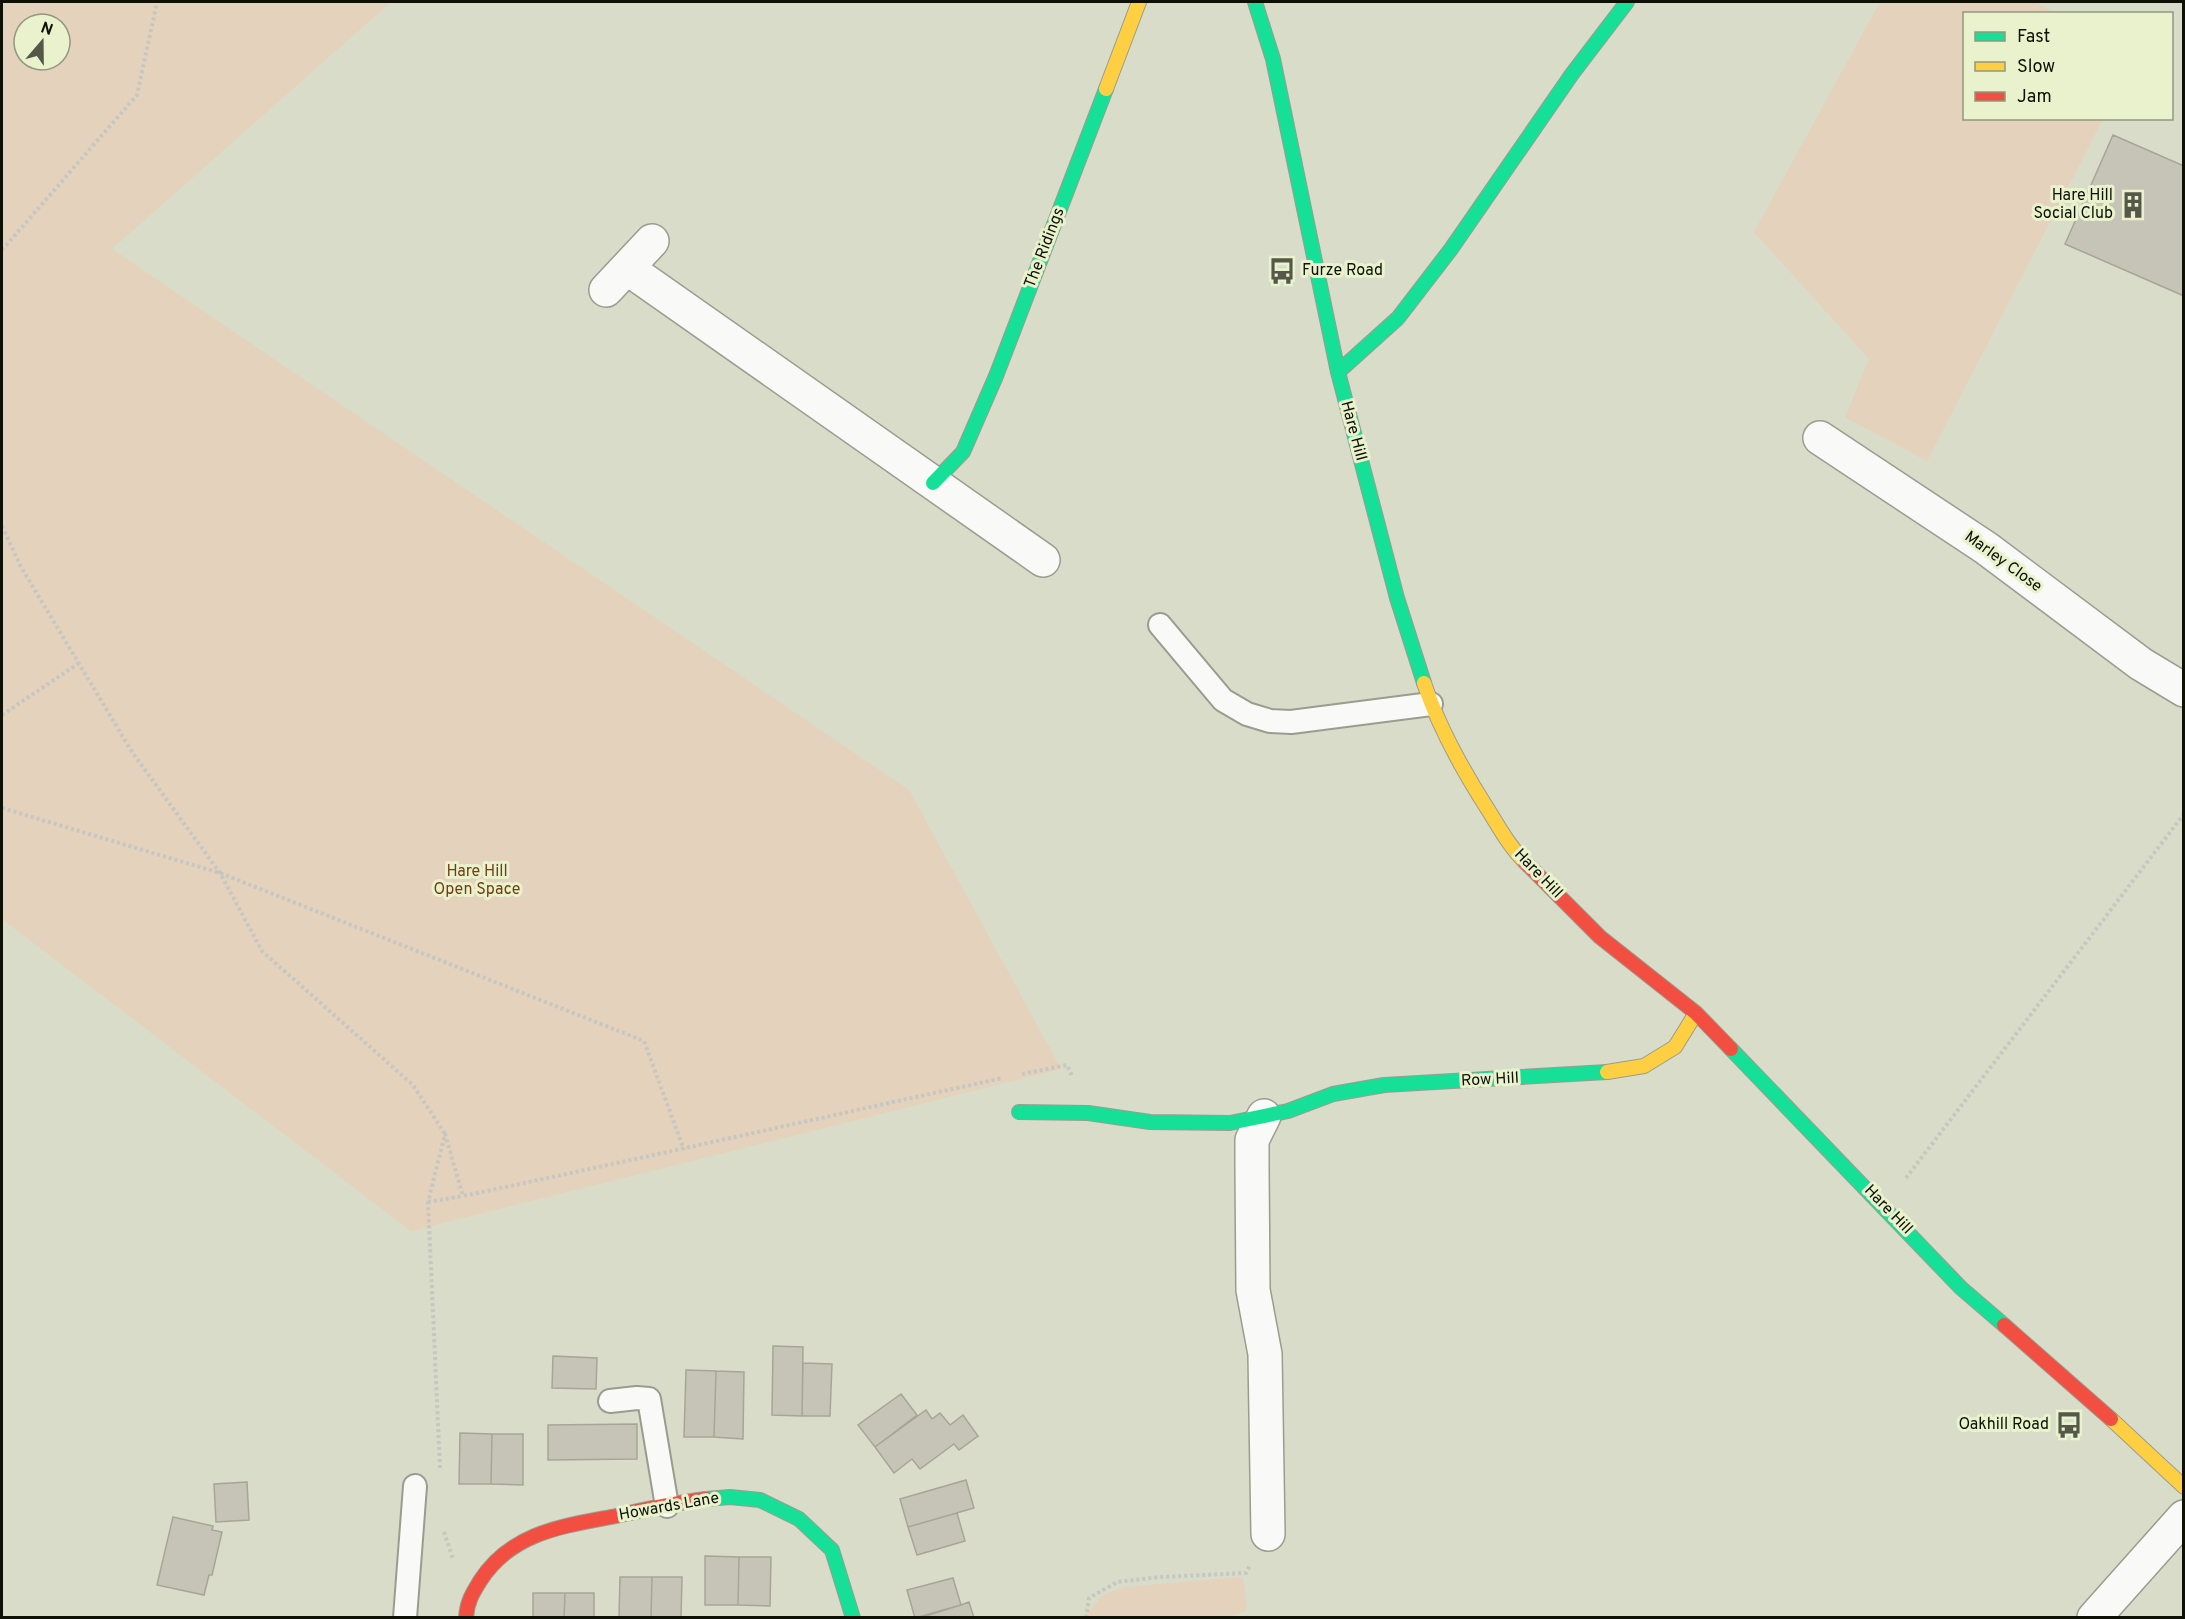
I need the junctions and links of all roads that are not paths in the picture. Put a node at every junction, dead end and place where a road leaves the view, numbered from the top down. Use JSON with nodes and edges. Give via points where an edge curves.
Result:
{"nodes":[{"id":1,"x":1139,"y":2,"type":"edge"},
{"id":2,"x":1255,"y":2,"type":"edge"},
{"id":3,"x":1627,"y":2,"type":"edge"},
{"id":4,"x":652,"y":241,"type":"dead end"},
{"id":5,"x":1338,"y":372,"type":"junction"},
{"id":6,"x":1820,"y":438,"type":"dead end"},
{"id":7,"x":933,"y":483,"type":"junction"},
{"id":8,"x":1043,"y":561,"type":"dead end"},
{"id":9,"x":1160,"y":625,"type":"dead end"},
{"id":10,"x":2184,"y":690,"type":"edge"},
{"id":11,"x":1431,"y":704,"type":"junction"},
{"id":12,"x":1696,"y":1013,"type":"junction"},
{"id":13,"x":1019,"y":1112,"type":"dead end"},
{"id":14,"x":1264,"y":1116,"type":"junction"},
{"id":15,"x":610,"y":1401,"type":"dead end"},
{"id":16,"x":414,"y":1486,"type":"dead end"},
{"id":17,"x":2184,"y":1487,"type":"edge"},
{"id":18,"x":667,"y":1506,"type":"junction"},
{"id":19,"x":2184,"y":1517,"type":"edge"},
{"id":20,"x":1268,"y":1534,"type":"road end"},
{"id":21,"x":405,"y":1617,"type":"edge"},
{"id":22,"x":466,"y":1617,"type":"edge"},
{"id":23,"x":853,"y":1617,"type":"edge"},
{"id":24,"x":2094,"y":1617,"type":"edge"}],
"edges":[{"from":1,"to":7,"type":"street","name":"The Ridings","via":[[992,387],[963,452]]},
{"from":2,"to":5,"type":"street","name":"Hare Hill","via":[[1273,59]]},
{"from":3,"to":5,"type":"street","via":[[1398,318]]},
{"from":4,"to":7,"type":"street","via":[[617,279]]},
{"from":5,"to":11,"type":"street","name":"Hare Hill","via":[[1397,598]]},
{"from":6,"to":10,"type":"street","name":"Marley Close","via":[[1986,548],[2141,664]]},
{"from":7,"to":8,"type":"street"},
{"from":9,"to":11,"type":"lane","via":[[1223,699],[1247,714],[1270,721],[1291,722]]},
{"from":11,"to":12,"type":"street","name":"Hare Hill","via":[[1462,769],[1513,850],[1600,937]]},
{"from":12,"to":14,"type":"street","name":"Row Hill","via":[[1675,1047],[1644,1066],[1602,1073],[1384,1085],[1333,1094]]},
{"from":12,"to":17,"type":"street","name":"Hare Hill","via":[[1961,1288]]},
{"from":13,"to":14,"type":"street","name":"Row Hill","via":[[1088,1113],[1150,1122],[1230,1123]]},
{"from":14,"to":20,"type":"street","via":[[1252,1140],[1253,1290],[1265,1354]]},
{"from":15,"to":18,"type":"lane","via":[[649,1399]]},
{"from":16,"to":21,"type":"lane"},
{"from":18,"to":22,"type":"street","name":"Howards Lane","via":[[547,1530],[508,1549],[490,1566],[467,1602]]},
{"from":18,"to":23,"type":"street","name":"Howards Lane","via":[[730,1497],[760,1500],[799,1519],[832,1551]]},
{"from":19,"to":24,"type":"street"}]}
